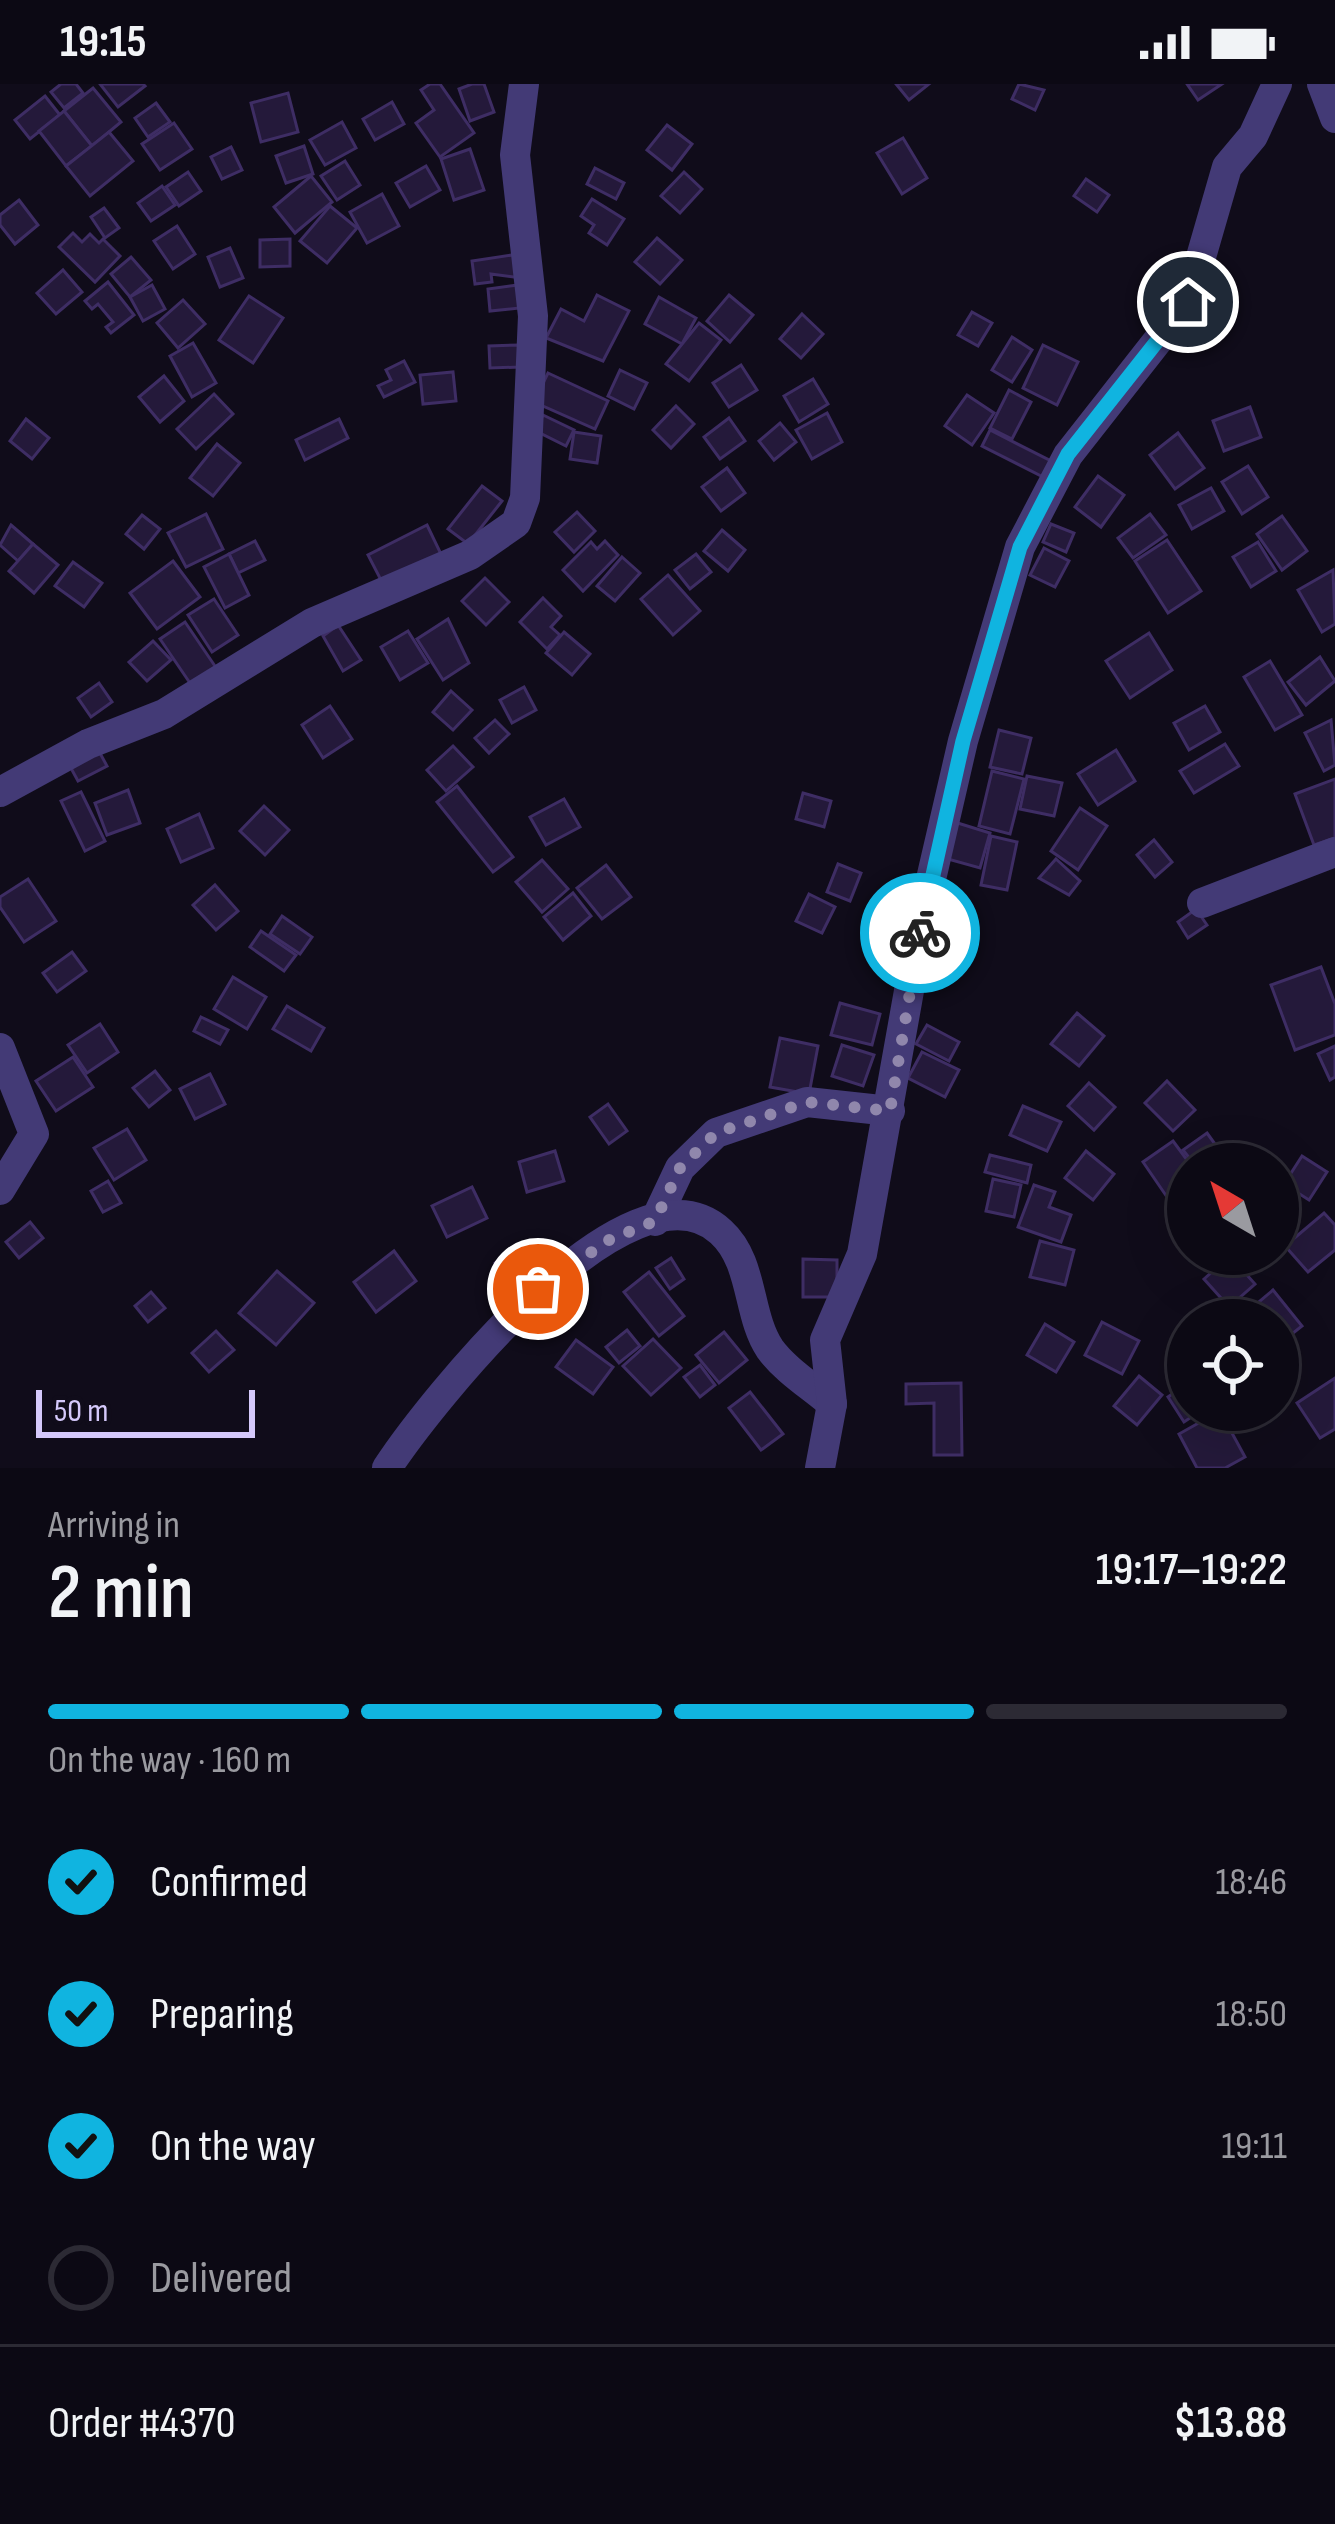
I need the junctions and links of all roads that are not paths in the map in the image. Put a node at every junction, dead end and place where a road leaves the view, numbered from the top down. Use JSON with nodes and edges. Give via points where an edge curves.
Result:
{"nodes":[{"id":1,"x":524,"y":84,"type":"edge"},
{"id":2,"x":1277,"y":84,"type":"edge"},
{"id":3,"x":1322,"y":84,"type":"edge"},
{"id":4,"x":1335,"y":118,"type":"edge"},
{"id":5,"x":0,"y":791,"type":"edge"},
{"id":6,"x":1335,"y":852,"type":"edge"},
{"id":7,"x":1202,"y":903,"type":"dead end"},
{"id":8,"x":0,"y":1048,"type":"edge"},
{"id":9,"x":890,"y":1111,"type":"junction"},
{"id":10,"x":0,"y":1190,"type":"edge"},
{"id":11,"x":655,"y":1221,"type":"junction"},
{"id":12,"x":832,"y":1404,"type":"junction"},
{"id":13,"x":387,"y":1468,"type":"edge"},
{"id":14,"x":820,"y":1468,"type":"edge"}],
"edges":[{"from":1,"to":5,"type":"street","via":[[515,155],[533,316],[525,498],[516,523],[470,555],[312,623],[164,714]]},
{"from":2,"to":9,"type":"street","via":[[1253,136],[1227,167],[1188,302],[1068,454],[1020,547],[927,896]]},
{"from":3,"to":4,"type":"street"},
{"from":6,"to":7,"type":"street"},
{"from":8,"to":10,"type":"street","via":[[34,1134]]},
{"from":9,"to":11,"type":"street","via":[[807,1102],[716,1133],[680,1168]]},
{"from":9,"to":12,"type":"street","via":[[862,1254],[824,1340]]},
{"from":11,"to":12,"type":"street","via":[[684,1216],[720,1231],[742,1265],[770,1349]]},
{"from":11,"to":13,"type":"street","via":[[609,1240],[538,1289],[442,1391]]},
{"from":12,"to":14,"type":"street"}]}
